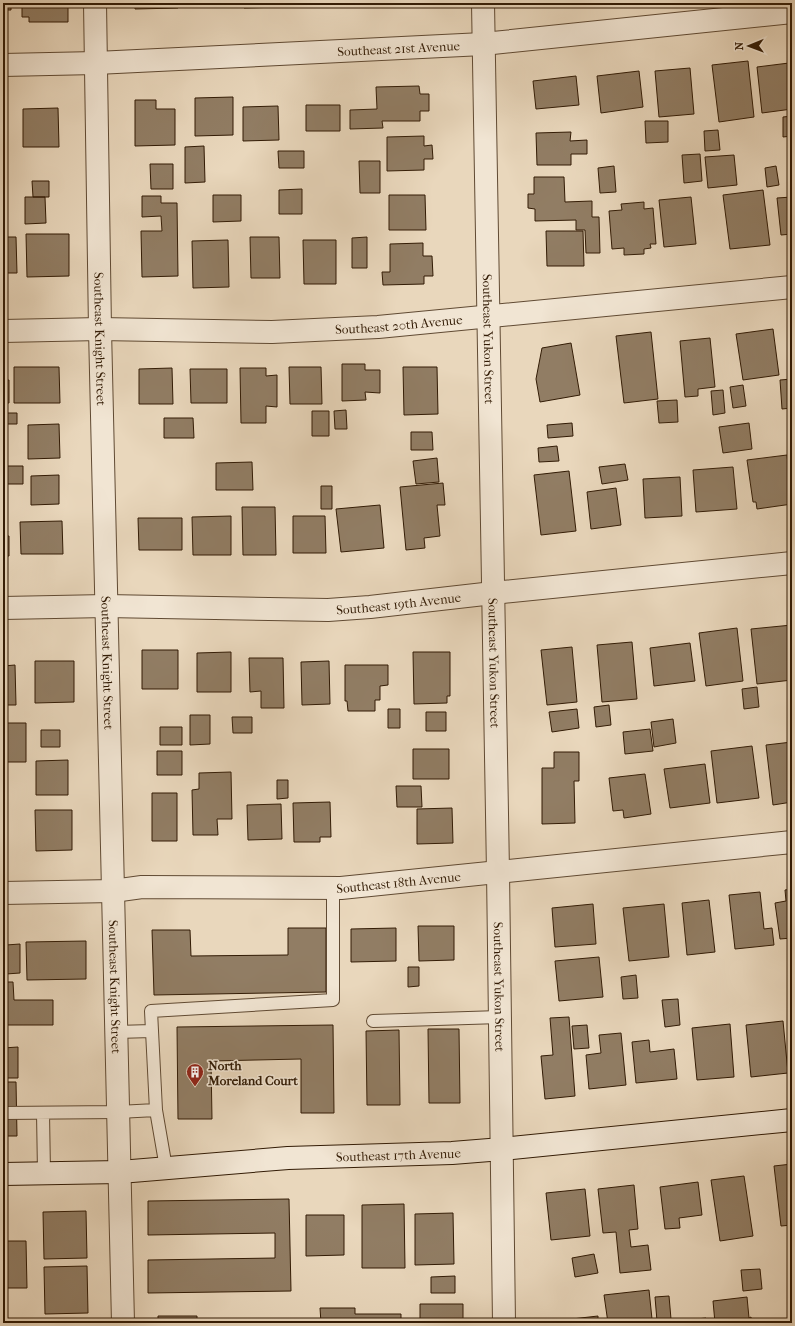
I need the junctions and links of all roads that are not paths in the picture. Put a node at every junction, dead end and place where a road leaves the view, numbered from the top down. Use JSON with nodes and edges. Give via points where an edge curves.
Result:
{"nodes":[{"id":1,"x":95,"y":3,"type":"edge"},
{"id":2,"x":483,"y":3,"type":"edge"},
{"id":3,"x":792,"y":12,"type":"edge"},
{"id":4,"x":483,"y":44,"type":"junction"},
{"id":5,"x":96,"y":63,"type":"junction"},
{"id":6,"x":3,"y":65,"type":"edge"},
{"id":7,"x":792,"y":287,"type":"edge"},
{"id":8,"x":488,"y":316,"type":"junction"},
{"id":9,"x":100,"y":328,"type":"junction"},
{"id":10,"x":3,"y":331,"type":"edge"},
{"id":11,"x":792,"y":563,"type":"edge"},
{"id":12,"x":493,"y":593,"type":"junction"},
{"id":13,"x":106,"y":606,"type":"junction"},
{"id":14,"x":3,"y":608,"type":"edge"},
{"id":15,"x":792,"y":842,"type":"edge"},
{"id":16,"x":498,"y":872,"type":"junction"},
{"id":17,"x":333,"y":888,"type":"junction"},
{"id":18,"x":113,"y":891,"type":"junction"},
{"id":19,"x":3,"y":893,"type":"edge"},
{"id":20,"x":500,"y":1017,"type":"junction"},
{"id":21,"x":373,"y":1021,"type":"dead end"},
{"id":22,"x":116,"y":1032,"type":"junction"},
{"id":23,"x":152,"y":1032,"type":"junction"},
{"id":24,"x":156,"y":1110,"type":"junction"},
{"id":25,"x":118,"y":1112,"type":"junction"},
{"id":26,"x":3,"y":1113,"type":"edge"},
{"id":27,"x":43,"y":1113,"type":"junction"},
{"id":28,"x":792,"y":1120,"type":"edge"},
{"id":29,"x":502,"y":1150,"type":"junction"},
{"id":30,"x":166,"y":1168,"type":"junction"},
{"id":31,"x":120,"y":1172,"type":"junction"},
{"id":32,"x":44,"y":1173,"type":"junction"},
{"id":33,"x":3,"y":1174,"type":"edge"},
{"id":34,"x":123,"y":1323,"type":"edge"},
{"id":35,"x":504,"y":1323,"type":"edge"}],
"edges":[{"from":1,"to":5,"type":"street","name":"Southeast Knight Street"},
{"from":2,"to":4,"type":"street","name":"Southeast Yukon Street"},
{"from":3,"to":4,"type":"street","name":"Southeast 21st Avenue"},
{"from":4,"to":5,"type":"street","name":"Southeast 21st Avenue"},
{"from":4,"to":8,"type":"street","name":"Southeast Yukon Street"},
{"from":5,"to":6,"type":"street","name":"Southeast 21st Avenue"},
{"from":5,"to":9,"type":"street","name":"Southeast Knight Street"},
{"from":7,"to":8,"type":"street","name":"Southeast 20th Avenue"},
{"from":8,"to":9,"type":"street","name":"Southeast 20th Avenue","via":[[378,327],[272,332]]},
{"from":8,"to":12,"type":"street","name":"Southeast Yukon Street"},
{"from":9,"to":10,"type":"street","name":"Southeast 20th Avenue"},
{"from":9,"to":13,"type":"street","name":"Southeast Knight Street"},
{"from":11,"to":12,"type":"street","name":"Southeast 19th Avenue"},
{"from":12,"to":13,"type":"street","name":"Southeast 19th Avenue","via":[[328,610]]},
{"from":12,"to":16,"type":"street","name":"Southeast Yukon Street"},
{"from":13,"to":14,"type":"street","name":"Southeast 19th Avenue"},
{"from":13,"to":18,"type":"street","name":"Southeast Knight Street"},
{"from":15,"to":16,"type":"street","name":"Southeast 18th Avenue"},
{"from":16,"to":17,"type":"street","name":"Southeast 18th Avenue"},
{"from":16,"to":20,"type":"street","name":"Southeast Yukon Street"},
{"from":17,"to":18,"type":"street","name":"Southeast 18th Avenue","via":[[142,887]]},
{"from":17,"to":23,"type":"lane","via":[[333,1000],[151,1011]]},
{"from":18,"to":19,"type":"street","name":"Southeast 18th Avenue"},
{"from":18,"to":22,"type":"street","name":"Southeast Knight Street"},
{"from":20,"to":21,"type":"lane"},
{"from":20,"to":29,"type":"street","name":"Southeast Yukon Street"},
{"from":22,"to":23,"type":"lane"},
{"from":22,"to":25,"type":"street","name":"Southeast Knight Street"},
{"from":23,"to":24,"type":"lane"},
{"from":24,"to":25,"type":"lane"},
{"from":24,"to":30,"type":"lane"},
{"from":25,"to":27,"type":"lane"},
{"from":25,"to":31,"type":"street","name":"Southeast Knight Street"},
{"from":26,"to":27,"type":"lane"},
{"from":27,"to":32,"type":"lane"},
{"from":28,"to":29,"type":"street","name":"Southeast 17th Avenue"},
{"from":29,"to":30,"type":"street","name":"Southeast 17th Avenue","via":[[288,1158]]},
{"from":29,"to":35,"type":"street","name":"Southeast Yukon Street"},
{"from":30,"to":31,"type":"street","name":"Southeast 17th Avenue"},
{"from":31,"to":32,"type":"street","name":"Southeast 17th Avenue"},
{"from":31,"to":34,"type":"street","name":"Southeast Knight Street"},
{"from":32,"to":33,"type":"street","name":"Southeast 17th Avenue"}]}
